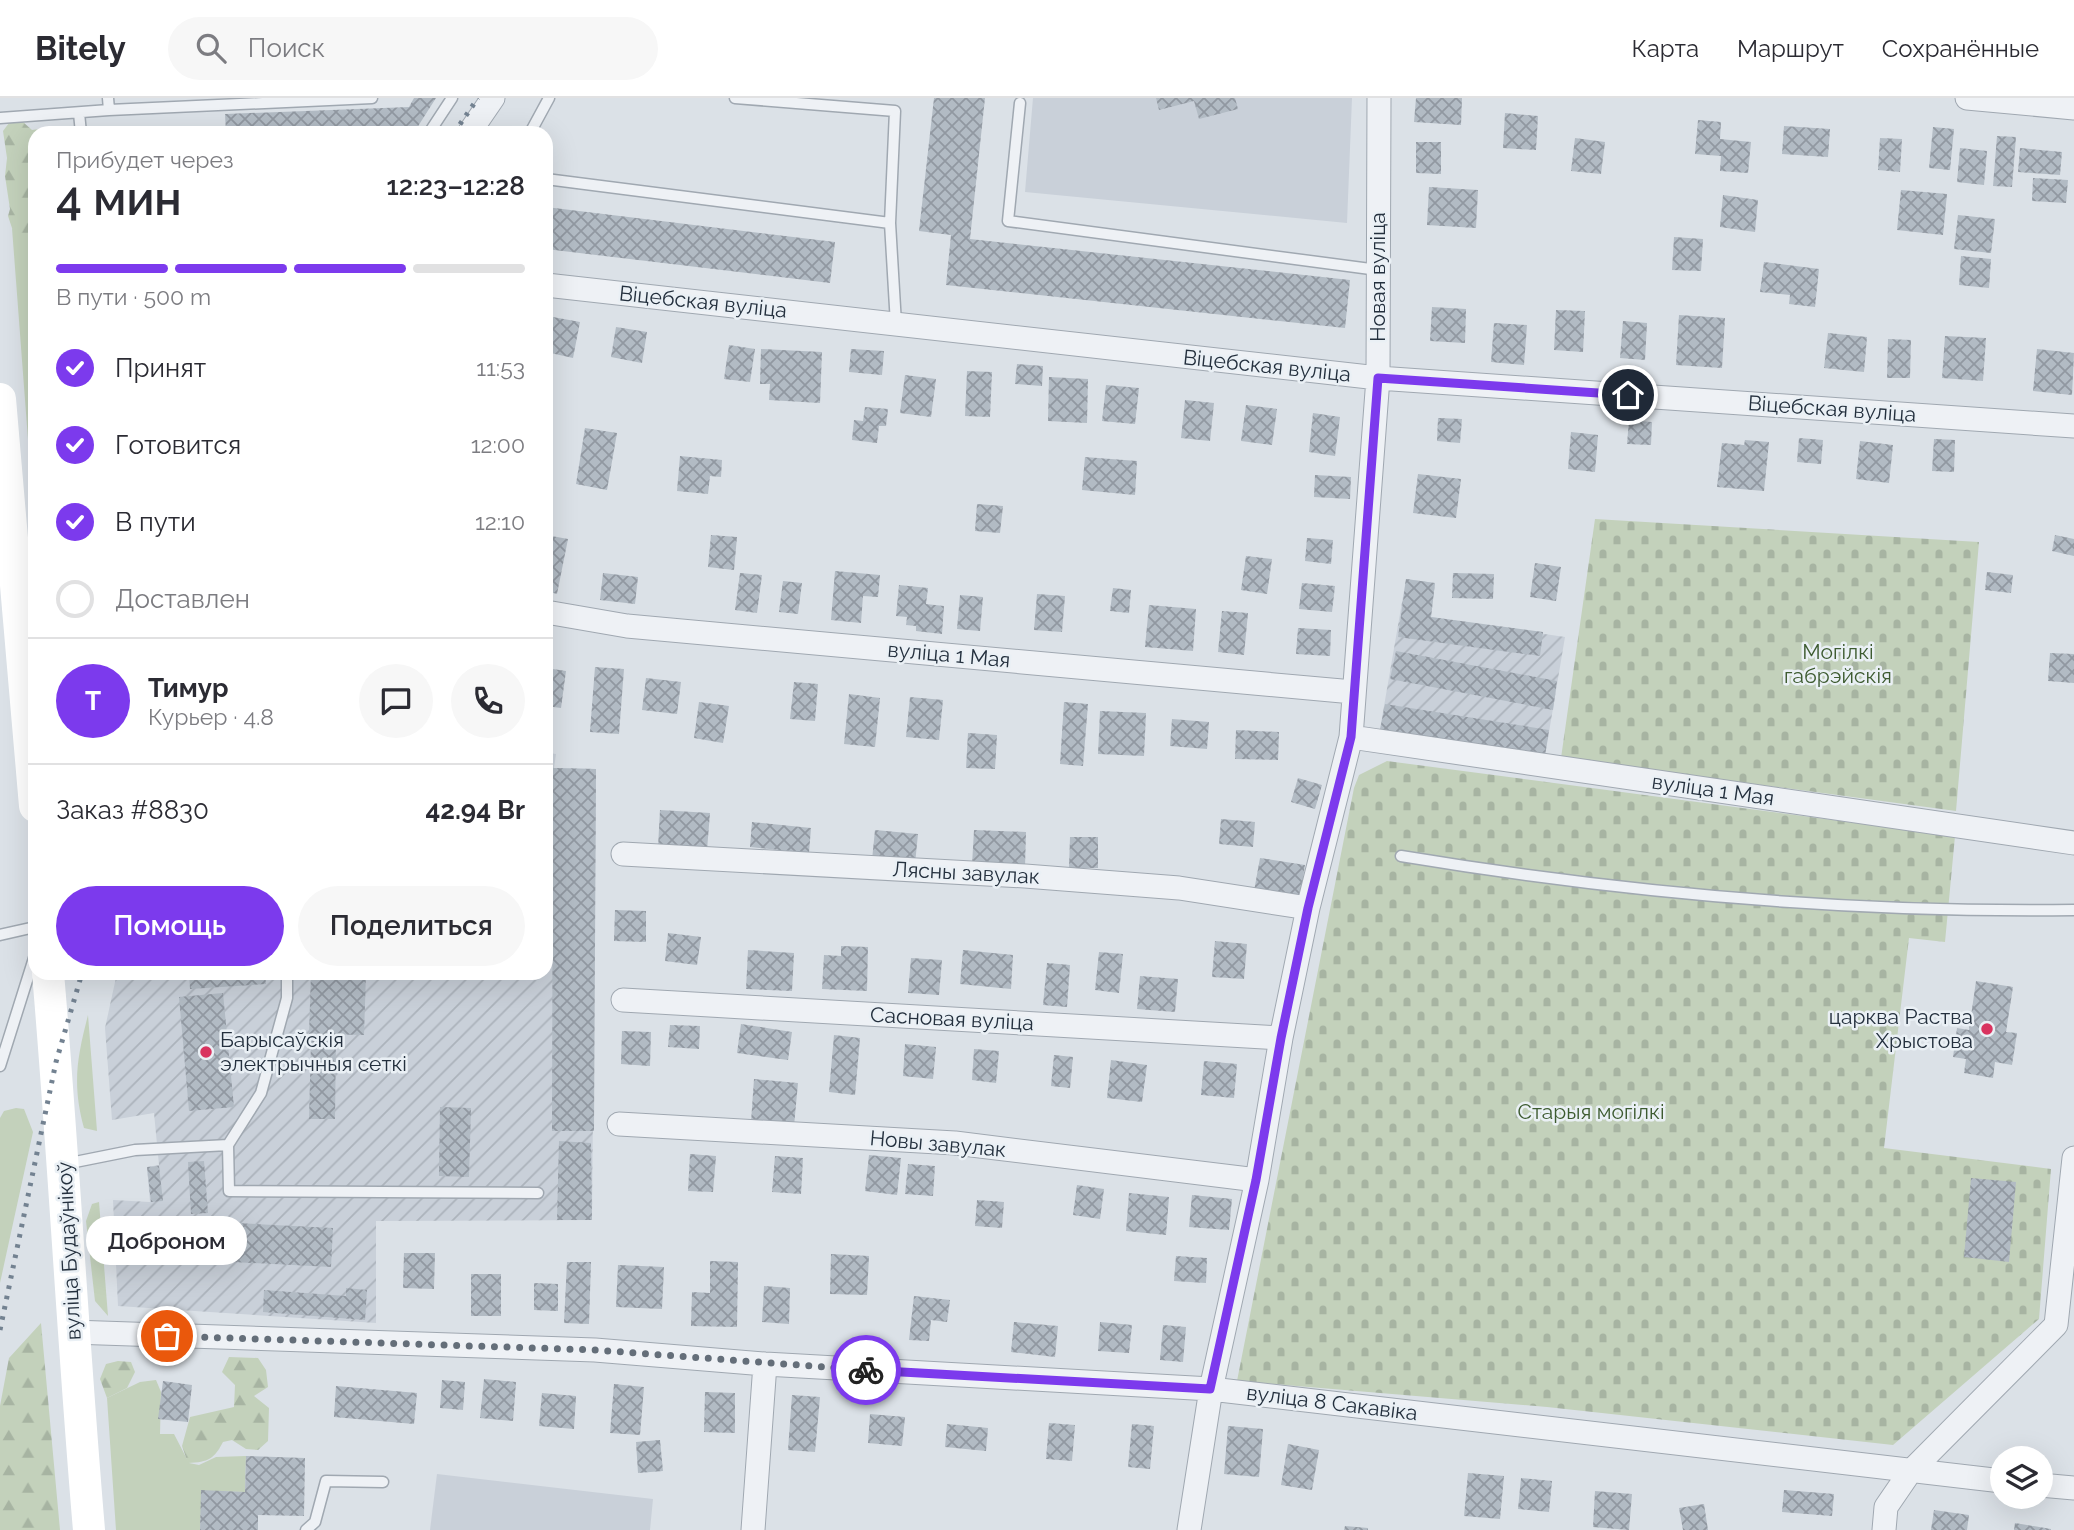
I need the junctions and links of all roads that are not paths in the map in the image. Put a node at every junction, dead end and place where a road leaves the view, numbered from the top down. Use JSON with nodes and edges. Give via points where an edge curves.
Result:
{"nodes":[{"id":1,"x":108,"y":98,"type":"edge"},
{"id":2,"x":372,"y":98,"type":"edge"},
{"id":3,"x":452,"y":98,"type":"edge"},
{"id":4,"x":493,"y":98,"type":"edge"},
{"id":5,"x":550,"y":98,"type":"edge"},
{"id":6,"x":735,"y":98,"type":"edge"},
{"id":7,"x":1379,"y":98,"type":"edge"},
{"id":8,"x":1966,"y":98,"type":"edge"},
{"id":9,"x":2036,"y":101,"type":"edge"},
{"id":10,"x":1020,"y":103,"type":"dead end"},
{"id":11,"x":2074,"y":108,"type":"edge"},
{"id":12,"x":108,"y":110,"type":"junction"},
{"id":13,"x":79,"y":113,"type":"junction"},
{"id":14,"x":0,"y":118,"type":"edge"},
{"id":15,"x":80,"y":126,"type":"edge"},
{"id":16,"x":434,"y":126,"type":"edge"},
{"id":17,"x":475,"y":126,"type":"edge"},
{"id":18,"x":534,"y":126,"type":"edge"},
{"id":19,"x":553,"y":180,"type":"edge"},
{"id":20,"x":890,"y":223,"type":"junction"},
{"id":21,"x":1378,"y":270,"type":"junction"},
{"id":22,"x":553,"y":286,"type":"edge"},
{"id":23,"x":896,"y":324,"type":"junction"},
{"id":24,"x":1378,"y":378,"type":"junction"},
{"id":25,"x":0,"y":399,"type":"edge"},
{"id":26,"x":2074,"y":426,"type":"edge"},
{"id":27,"x":553,"y":613,"type":"edge"},
{"id":28,"x":1353,"y":692,"type":"junction"},
{"id":29,"x":28,"y":725,"type":"edge"},
{"id":30,"x":1351,"y":737,"type":"junction"},
{"id":31,"x":2074,"y":843,"type":"edge"},
{"id":32,"x":623,"y":854,"type":"dead end"},
{"id":33,"x":1401,"y":856,"type":"dead end"},
{"id":34,"x":1308,"y":908,"type":"junction"},
{"id":35,"x":2074,"y":910,"type":"edge"},
{"id":36,"x":28,"y":929,"type":"edge"},
{"id":37,"x":0,"y":935,"type":"edge"},
{"id":38,"x":28,"y":977,"type":"edge"},
{"id":39,"x":49,"y":980,"type":"edge"},
{"id":40,"x":287,"y":980,"type":"edge"},
{"id":41,"x":623,"y":1000,"type":"dead end"},
{"id":42,"x":1281,"y":1038,"type":"junction"},
{"id":43,"x":0,"y":1066,"type":"edge"},
{"id":44,"x":619,"y":1124,"type":"dead end"},
{"id":45,"x":228,"y":1145,"type":"junction"},
{"id":46,"x":2074,"y":1158,"type":"edge"},
{"id":47,"x":65,"y":1164,"type":"junction"},
{"id":48,"x":1256,"y":1180,"type":"junction"},
{"id":49,"x":538,"y":1193,"type":"dead end"},
{"id":50,"x":2071,"y":1202,"type":"edge"},
{"id":51,"x":72,"y":1332,"type":"junction"},
{"id":52,"x":765,"y":1364,"type":"junction"},
{"id":53,"x":1210,"y":1389,"type":"junction"},
{"id":54,"x":1910,"y":1472,"type":"junction"},
{"id":55,"x":1990,"y":1480,"type":"edge"},
{"id":56,"x":383,"y":1482,"type":"dead end"},
{"id":57,"x":2053,"y":1486,"type":"edge"},
{"id":58,"x":2074,"y":1488,"type":"edge"},
{"id":59,"x":89,"y":1530,"type":"edge"},
{"id":60,"x":306,"y":1530,"type":"edge"},
{"id":61,"x":753,"y":1530,"type":"edge"},
{"id":62,"x":1189,"y":1530,"type":"edge"},
{"id":63,"x":1884,"y":1530,"type":"edge"}],
"edges":[{"from":1,"to":12,"type":"lane"},
{"from":2,"to":12,"type":"lane"},
{"from":3,"to":16,"type":"lane"},
{"from":4,"to":17,"type":"street"},
{"from":5,"to":18,"type":"lane"},
{"from":6,"to":20,"type":"lane","via":[[895,111]]},
{"from":7,"to":21,"type":"street","name":"Новая вуліца"},
{"from":8,"to":9,"type":"street"},
{"from":9,"to":11,"type":"street"},
{"from":10,"to":21,"type":"lane","via":[[1009,221]]},
{"from":12,"to":13,"type":"lane"},
{"from":13,"to":14,"type":"lane"},
{"from":13,"to":15,"type":"lane"},
{"from":19,"to":20,"type":"lane"},
{"from":20,"to":23,"type":"lane"},
{"from":21,"to":24,"type":"street","name":"Новая вуліца"},
{"from":22,"to":23,"type":"street","name":"Віцебская вуліца"},
{"from":23,"to":24,"type":"street","name":"Віцебская вуліца"},
{"from":24,"to":26,"type":"street","name":"Віцебская вуліца"},
{"from":24,"to":28,"type":"street","name":"Новая вуліца"},
{"from":25,"to":29,"type":"main road"},
{"from":27,"to":28,"type":"street","name":"вуліца 1 Мая","via":[[627,626]]},
{"from":28,"to":30,"type":"street","name":"Новая вуліца"},
{"from":30,"to":31,"type":"street","name":"вуліца 1 Мая"},
{"from":30,"to":34,"type":"street","name":"Новая вуліца"},
{"from":32,"to":34,"type":"street","name":"Лясны завулак","via":[[1179,888]]},
{"from":33,"to":35,"type":"lane","via":[[1544,880],[1713,898]]},
{"from":34,"to":42,"type":"street","name":"Новая вуліца"},
{"from":36,"to":37,"type":"lane"},
{"from":38,"to":43,"type":"lane"},
{"from":39,"to":47,"type":"main road","name":"вуліца Будаўнікоў"},
{"from":40,"to":45,"type":"lane","via":[[287,998],[261,1093]]},
{"from":41,"to":42,"type":"street","name":"Сасновая вуліца"},
{"from":42,"to":48,"type":"street","name":"Новая вуліца"},
{"from":44,"to":48,"type":"street","name":"Новы завулак","via":[[955,1143]]},
{"from":45,"to":47,"type":"lane","via":[[135,1150]]},
{"from":45,"to":49,"type":"lane","via":[[229,1191]]},
{"from":46,"to":50,"type":"street"},
{"from":47,"to":51,"type":"main road","name":"вуліца Будаўнікоў"},
{"from":48,"to":53,"type":"street","name":"Новая вуліца"},
{"from":50,"to":54,"type":"street","via":[[2056,1325]]},
{"from":51,"to":52,"type":"street","name":"вуліца 8 Сакавіка","via":[[595,1350]]},
{"from":51,"to":59,"type":"main road","name":"вуліца Будаўнікоў"},
{"from":52,"to":53,"type":"street","name":"вуліца 8 Сакавіка"},
{"from":52,"to":61,"type":"street"},
{"from":53,"to":54,"type":"street","name":"вуліца 8 Сакавіка"},
{"from":53,"to":62,"type":"street","name":"Новая вуліца"},
{"from":54,"to":55,"type":"street","name":"вуліца 8 Сакавіка"},
{"from":54,"to":63,"type":"street","via":[[1886,1507]]},
{"from":56,"to":60,"type":"lane","via":[[326,1481],[315,1522]]},
{"from":57,"to":58,"type":"street"}]}
